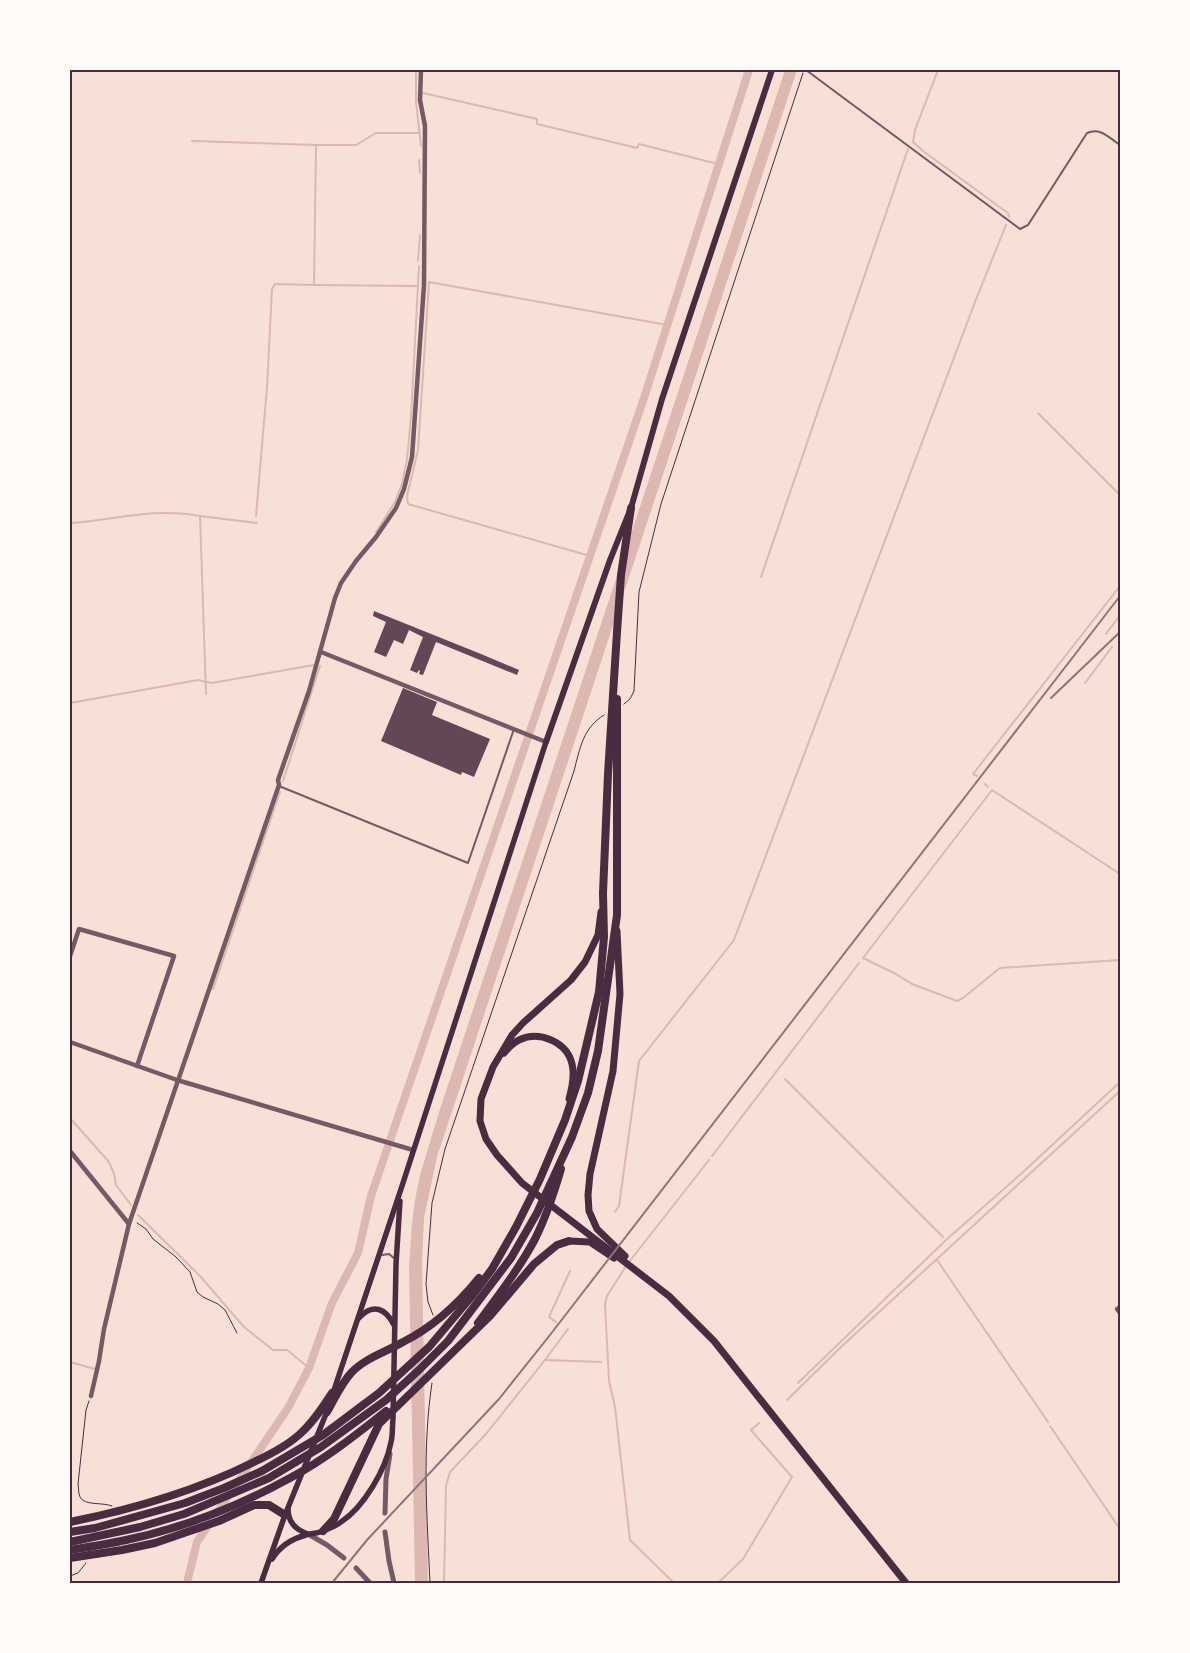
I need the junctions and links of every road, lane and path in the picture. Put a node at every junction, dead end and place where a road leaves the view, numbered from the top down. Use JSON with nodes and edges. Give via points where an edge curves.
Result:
{"nodes":[{"id":1,"x":421,"y":70,"type":"edge"},
{"id":2,"x":772,"y":70,"type":"edge"},
{"id":3,"x":805,"y":70,"type":"edge"},
{"id":4,"x":1120,"y":145,"type":"edge"},
{"id":5,"x":631,"y":508,"type":"junction"},
{"id":6,"x":617,"y":632,"type":"junction"},
{"id":7,"x":321,"y":652,"type":"junction"},
{"id":8,"x":620,"y":707,"type":"dead end"},
{"id":9,"x":607,"y":714,"type":"dead end"},
{"id":10,"x":514,"y":729,"type":"junction"},
{"id":11,"x":543,"y":741,"type":"junction"},
{"id":12,"x":278,"y":785,"type":"junction"},
{"id":13,"x":603,"y":893,"type":"junction"},
{"id":14,"x":617,"y":915,"type":"junction"},
{"id":15,"x":70,"y":956,"type":"edge"},
{"id":16,"x":70,"y":1042,"type":"edge"},
{"id":17,"x":137,"y":1066,"type":"junction"},
{"id":18,"x":493,"y":1067,"type":"junction"},
{"id":19,"x":177,"y":1080,"type":"junction"},
{"id":20,"x":572,"y":1137,"type":"junction"},
{"id":21,"x":413,"y":1150,"type":"junction"},
{"id":22,"x":70,"y":1151,"type":"edge"},
{"id":23,"x":551,"y":1154,"type":"junction"},
{"id":24,"x":402,"y":1186,"type":"junction"},
{"id":25,"x":129,"y":1224,"type":"junction"},
{"id":26,"x":569,"y":1241,"type":"joint"},
{"id":27,"x":502,"y":1249,"type":"junction"},
{"id":28,"x":377,"y":1261,"type":"junction"},
{"id":29,"x":396,"y":1264,"type":"junction"},
{"id":30,"x":662,"y":1290,"type":"junction"},
{"id":31,"x":475,"y":1298,"type":"junction"},
{"id":32,"x":1120,"y":1307,"type":"edge"},
{"id":33,"x":1120,"y":1314,"type":"edge"},
{"id":34,"x":433,"y":1315,"type":"dead end"},
{"id":35,"x":356,"y":1321,"type":"junction"},
{"id":36,"x":394,"y":1325,"type":"junction"},
{"id":37,"x":237,"y":1333,"type":"dead end"},
{"id":38,"x":465,"y":1339,"type":"junction"},
{"id":39,"x":432,"y":1382,"type":"dead end"},
{"id":40,"x":332,"y":1393,"type":"junction"},
{"id":41,"x":410,"y":1394,"type":"junction"},
{"id":42,"x":91,"y":1396,"type":"joint"},
{"id":43,"x":326,"y":1412,"type":"junction"},
{"id":44,"x":391,"y":1442,"type":"junction"},
{"id":45,"x":117,"y":1510,"type":"dead end"},
{"id":46,"x":386,"y":1513,"type":"dead end"},
{"id":47,"x":287,"y":1518,"type":"junction"},
{"id":48,"x":70,"y":1522,"type":"edge"},
{"id":49,"x":323,"y":1531,"type":"junction"},
{"id":50,"x":70,"y":1532,"type":"edge"},
{"id":51,"x":385,"y":1532,"type":"dead end"},
{"id":52,"x":308,"y":1534,"type":"junction"},
{"id":53,"x":70,"y":1542,"type":"edge"},
{"id":54,"x":70,"y":1550,"type":"edge"},
{"id":55,"x":70,"y":1558,"type":"edge"},
{"id":56,"x":344,"y":1558,"type":"dead end"},
{"id":57,"x":90,"y":1559,"type":"dead end"},
{"id":58,"x":267,"y":1567,"type":"junction"},
{"id":59,"x":356,"y":1568,"type":"dead end"},
{"id":60,"x":70,"y":1576,"type":"edge"},
{"id":61,"x":261,"y":1583,"type":"edge"},
{"id":62,"x":370,"y":1583,"type":"edge"},
{"id":63,"x":394,"y":1583,"type":"edge"},
{"id":64,"x":430,"y":1583,"type":"edge"},
{"id":65,"x":906,"y":1583,"type":"edge"}],
"edges":[{"from":1,"to":7,"type":"street","via":[[420,100],[425,126],[424,285],[412,457],[396,508],[341,583]]},
{"from":2,"to":5,"type":"main road","via":[[662,399]]},
{"from":3,"to":4,"type":"lane","via":[[1020,229],[1028,225],[1087,133],[1098,130]]},
{"from":3,"to":8,"type":"path","via":[[661,504],[639,592],[634,691]]},
{"from":5,"to":6,"type":"highway"},
{"from":5,"to":11,"type":"main road"},
{"from":6,"to":13,"type":"highway"},
{"from":6,"to":14,"type":"highway"},
{"from":7,"to":10,"type":"street"},
{"from":7,"to":12,"type":"street"},
{"from":9,"to":34,"type":"path","via":[[588,728],[580,748],[445,1149],[432,1203],[426,1284]]},
{"from":10,"to":11,"type":"street"},
{"from":10,"to":12,"type":"lane","via":[[468,863]]},
{"from":11,"to":21,"type":"main road"},
{"from":12,"to":19,"type":"street"},
{"from":13,"to":18,"type":"highway","via":[[598,935],[585,962],[571,980],[512,1035]]},
{"from":13,"to":23,"type":"highway","via":[[604,937],[599,992],[578,1081]]},
{"from":14,"to":20,"type":"highway","via":[[598,1051],[588,1093]]},
{"from":14,"to":30,"type":"highway","via":[[618,1023],[613,1071],[590,1174],[589,1211],[597,1229],[606,1239]]},
{"from":15,"to":17,"type":"street","via":[[79,929],[174,956]]},
{"from":16,"to":17,"type":"street"},
{"from":17,"to":19,"type":"street"},
{"from":18,"to":23,"type":"highway","via":[[512,1045],[531,1037],[552,1040],[566,1052],[572,1064],[573,1082]]},
{"from":18,"to":30,"type":"highway","via":[[481,1099],[480,1121],[491,1148],[522,1182]]},
{"from":19,"to":21,"type":"street"},
{"from":19,"to":25,"type":"street"},
{"from":20,"to":31,"type":"highway","via":[[537,1213],[511,1258]]},
{"from":20,"to":38,"type":"highway","via":[[552,1198],[534,1239],[513,1276]]},
{"from":21,"to":24,"type":"main road"},
{"from":22,"to":25,"type":"street"},
{"from":23,"to":27,"type":"highway"},
{"from":24,"to":28,"type":"main road"},
{"from":24,"to":29,"type":"main road"},
{"from":25,"to":37,"type":"path","via":[[141,1224],[153,1239],[182,1263],[190,1272],[197,1292],[225,1310]]},
{"from":25,"to":42,"type":"street"},
{"from":26,"to":30,"type":"highway","via":[[590,1242]]},
{"from":26,"to":38,"type":"highway","via":[[557,1245],[534,1264],[490,1316]]},
{"from":27,"to":31,"type":"highway"},
{"from":27,"to":43,"type":"highway","via":[[452,1308],[430,1326],[349,1374]]},
{"from":28,"to":29,"type":"lane","via":[[387,1254]]},
{"from":28,"to":35,"type":"main road"},
{"from":29,"to":36,"type":"main road"},
{"from":30,"to":65,"type":"highway","via":[[714,1341]]},
{"from":31,"to":50,"type":"highway","via":[[429,1347],[379,1392],[323,1435],[262,1471],[185,1503]]},
{"from":31,"to":53,"type":"highway","via":[[448,1341],[393,1394],[306,1456],[268,1478],[184,1514]]},
{"from":32,"to":33,"type":"street","via":[[1117,1310]]},
{"from":35,"to":36,"type":"main road","via":[[366,1311],[378,1309],[386,1313]]},
{"from":35,"to":40,"type":"main road"},
{"from":36,"to":44,"type":"main road"},
{"from":38,"to":41,"type":"highway"},
{"from":39,"to":64,"type":"path","via":[[427,1444]]},
{"from":40,"to":43,"type":"main road"},
{"from":40,"to":48,"type":"highway","via":[[301,1434],[225,1476],[154,1502]]},
{"from":41,"to":49,"type":"highway","via":[[379,1424],[334,1519]]},
{"from":41,"to":54,"type":"highway","via":[[310,1466],[236,1504],[170,1529]]},
{"from":42,"to":45,"type":"path","via":[[86,1410],[79,1496],[87,1502],[106,1503]]},
{"from":43,"to":47,"type":"main road","via":[[289,1505]]},
{"from":44,"to":46,"type":"street"},
{"from":44,"to":49,"type":"main road","via":[[378,1478],[361,1503],[343,1521]]},
{"from":47,"to":52,"type":"main road","via":[[300,1532]]},
{"from":47,"to":55,"type":"highway","via":[[269,1505],[254,1505],[155,1543]]},
{"from":47,"to":58,"type":"main road"},
{"from":49,"to":52,"type":"main road"},
{"from":51,"to":63,"type":"street"},
{"from":52,"to":56,"type":"street"},
{"from":52,"to":58,"type":"main road","via":[[282,1546]]},
{"from":57,"to":60,"type":"path","via":[[78,1573]]},
{"from":58,"to":61,"type":"main road"},
{"from":59,"to":62,"type":"street"}]}
